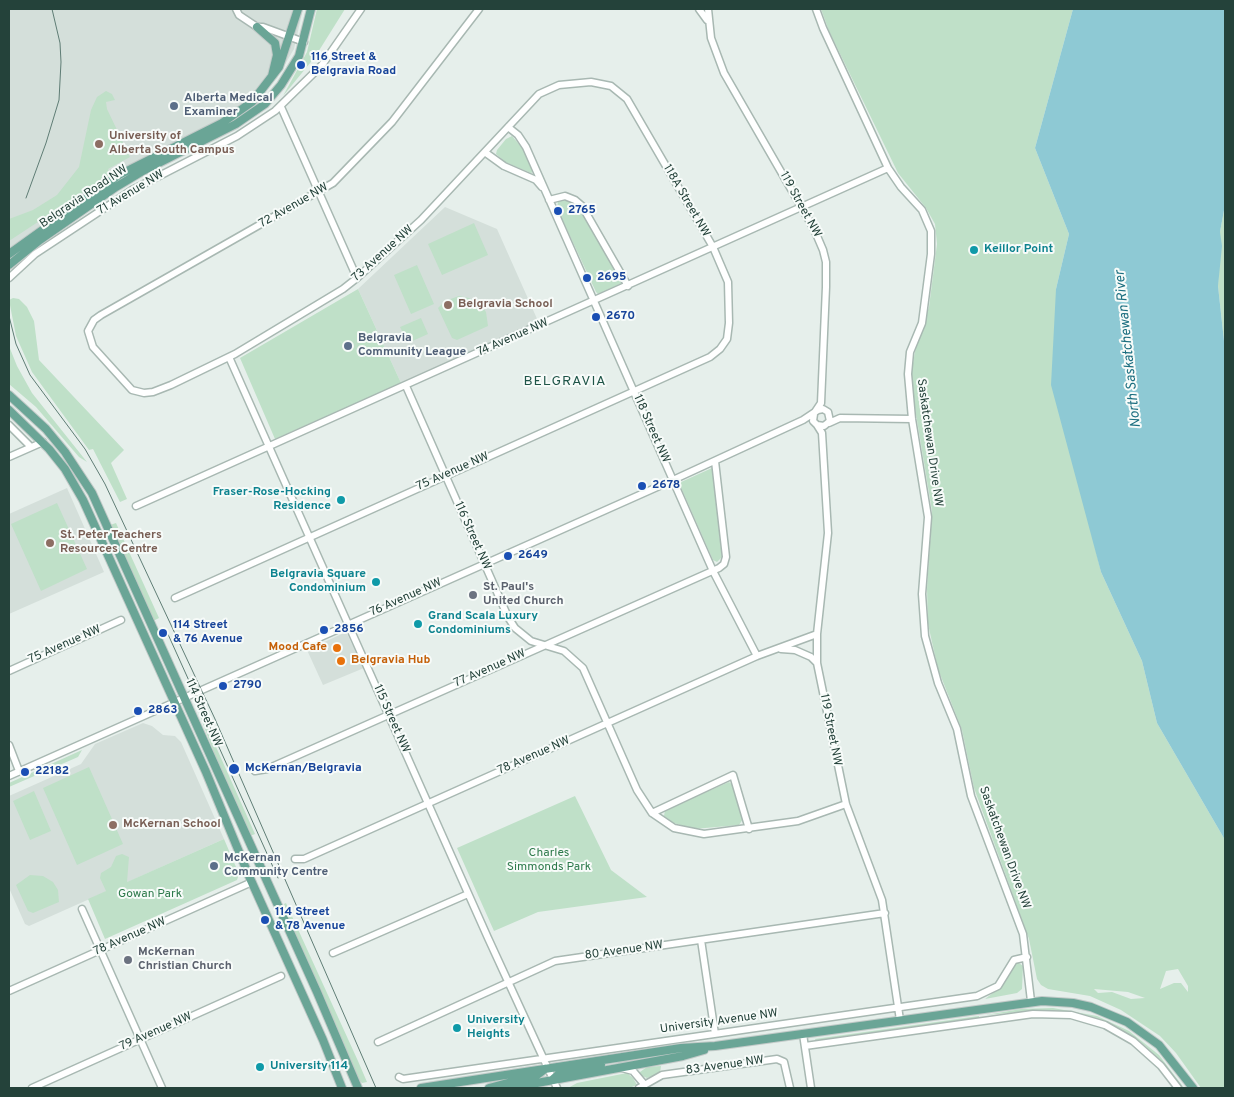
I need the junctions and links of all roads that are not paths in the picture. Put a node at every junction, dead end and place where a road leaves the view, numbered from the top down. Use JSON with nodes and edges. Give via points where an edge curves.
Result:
{"nodes":[{"id":1,"x":236,"y":9,"type":"edge"},
{"id":2,"x":298,"y":9,"type":"edge"},
{"id":3,"x":311,"y":9,"type":"edge"},
{"id":4,"x":361,"y":9,"type":"edge"},
{"id":5,"x":480,"y":9,"type":"edge"},
{"id":6,"x":699,"y":9,"type":"edge"},
{"id":7,"x":708,"y":9,"type":"edge"},
{"id":8,"x":816,"y":9,"type":"edge"},
{"id":9,"x":708,"y":24,"type":"junction"},
{"id":10,"x":257,"y":27,"type":"junction"},
{"id":11,"x":291,"y":36,"type":"junction"},
{"id":12,"x":304,"y":42,"type":"junction"},
{"id":13,"x":272,"y":78,"type":"junction"},
{"id":14,"x":601,"y":83,"type":"joint"},
{"id":15,"x":281,"y":107,"type":"junction"},
{"id":16,"x":508,"y":127,"type":"junction"},
{"id":17,"x":486,"y":153,"type":"junction"},
{"id":18,"x":888,"y":168,"type":"junction"},
{"id":19,"x":545,"y":190,"type":"junction"},
{"id":20,"x":319,"y":193,"type":"junction"},
{"id":21,"x":549,"y":200,"type":"junction"},
{"id":22,"x":802,"y":208,"type":"junction"},
{"id":23,"x":713,"y":247,"type":"junction"},
{"id":24,"x":9,"y":254,"type":"edge"},
{"id":25,"x":9,"y":265,"type":"edge"},
{"id":26,"x":9,"y":278,"type":"edge"},
{"id":27,"x":357,"y":278,"type":"junction"},
{"id":28,"x":628,"y":286,"type":"junction"},
{"id":29,"x":594,"y":302,"type":"junction"},
{"id":30,"x":727,"y":339,"type":"joint"},
{"id":31,"x":229,"y":357,"type":"junction"},
{"id":32,"x":406,"y":386,"type":"junction"},
{"id":33,"x":634,"y":390,"type":"junction"},
{"id":34,"x":135,"y":391,"type":"joint"},
{"id":35,"x":9,"y":395,"type":"edge"},
{"id":36,"x":821,"y":403,"type":"junction"},
{"id":37,"x":9,"y":410,"type":"edge"},
{"id":38,"x":827,"y":411,"type":"junction"},
{"id":39,"x":815,"y":413,"type":"junction"},
{"id":40,"x":840,"y":418,"type":"junction"},
{"id":41,"x":912,"y":419,"type":"junction"},
{"id":42,"x":803,"y":420,"type":"junction"},
{"id":43,"x":816,"y":424,"type":"junction"},
{"id":44,"x":828,"y":424,"type":"junction"},
{"id":45,"x":9,"y":425,"type":"edge"},
{"id":46,"x":822,"y":433,"type":"junction"},
{"id":47,"x":43,"y":442,"type":"junction"},
{"id":48,"x":31,"y":447,"type":"junction"},
{"id":49,"x":270,"y":447,"type":"junction"},
{"id":50,"x":9,"y":457,"type":"edge"},
{"id":51,"x":715,"y":461,"type":"junction"},
{"id":52,"x":445,"y":476,"type":"junction"},
{"id":53,"x":673,"y":480,"type":"junction"},
{"id":54,"x":136,"y":506,"type":"dead end"},
{"id":55,"x":308,"y":536,"type":"junction"},
{"id":56,"x":484,"y":563,"type":"junction"},
{"id":57,"x":713,"y":571,"type":"junction"},
{"id":58,"x":175,"y":598,"type":"dead end"},
{"id":59,"x":121,"y":620,"type":"dead end"},
{"id":60,"x":348,"y":624,"type":"junction"},
{"id":61,"x":817,"y":634,"type":"junction"},
{"id":62,"x":542,"y":646,"type":"junction"},
{"id":63,"x":772,"y":650,"type":"junction"},
{"id":64,"x":757,"y":656,"type":"junction"},
{"id":65,"x":818,"y":663,"type":"junction"},
{"id":66,"x":9,"y":671,"type":"edge"},
{"id":67,"x":183,"y":697,"type":"junction"},
{"id":68,"x":174,"y":701,"type":"junction"},
{"id":69,"x":389,"y":714,"type":"junction"},
{"id":70,"x":608,"y":724,"type":"junction"},
{"id":71,"x":9,"y":746,"type":"edge"},
{"id":72,"x":255,"y":770,"type":"dead end"},
{"id":73,"x":20,"y":771,"type":"junction"},
{"id":74,"x":9,"y":776,"type":"edge"},
{"id":75,"x":428,"y":803,"type":"junction"},
{"id":76,"x":846,"y":804,"type":"junction"},
{"id":77,"x":652,"y":813,"type":"junction"},
{"id":78,"x":749,"y":829,"type":"junction"},
{"id":79,"x":295,"y":859,"type":"dead end"},
{"id":80,"x":252,"y":882,"type":"junction"},
{"id":81,"x":468,"y":894,"type":"junction"},
{"id":82,"x":82,"y":909,"type":"dead end"},
{"id":83,"x":884,"y":913,"type":"junction"},
{"id":84,"x":701,"y":940,"type":"junction"},
{"id":85,"x":100,"y":950,"type":"junction"},
{"id":86,"x":334,"y":954,"type":"dead end"},
{"id":87,"x":1027,"y":957,"type":"junction"},
{"id":88,"x":281,"y":976,"type":"dead end"},
{"id":89,"x":508,"y":982,"type":"junction"},
{"id":90,"x":9,"y":991,"type":"edge"},
{"id":91,"x":1031,"y":1001,"type":"junction"},
{"id":92,"x":898,"y":1007,"type":"junction"},
{"id":93,"x":982,"y":1008,"type":"junction"},
{"id":94,"x":900,"y":1020,"type":"junction"},
{"id":95,"x":984,"y":1020,"type":"junction"},
{"id":96,"x":715,"y":1034,"type":"junction"},
{"id":97,"x":803,"y":1034,"type":"junction"},
{"id":98,"x":140,"y":1040,"type":"junction"},
{"id":99,"x":378,"y":1042,"type":"dead end"},
{"id":100,"x":715,"y":1046,"type":"junction"},
{"id":101,"x":805,"y":1046,"type":"junction"},
{"id":102,"x":616,"y":1058,"type":"junction"},
{"id":103,"x":542,"y":1059,"type":"junction"},
{"id":104,"x":334,"y":1066,"type":"junction"},
{"id":105,"x":547,"y":1067,"type":"junction"},
{"id":106,"x":621,"y":1067,"type":"junction"},
{"id":107,"x":399,"y":1077,"type":"dead end"},
{"id":108,"x":551,"y":1084,"type":"edge"},
{"id":109,"x":433,"y":1087,"type":"edge"},
{"id":110,"x":642,"y":1087,"type":"edge"},
{"id":111,"x":32,"y":1088,"type":"edge"},
{"id":112,"x":162,"y":1088,"type":"edge"},
{"id":113,"x":334,"y":1088,"type":"edge"},
{"id":114,"x":342,"y":1088,"type":"edge"},
{"id":115,"x":358,"y":1088,"type":"edge"},
{"id":116,"x":421,"y":1088,"type":"edge"},
{"id":117,"x":489,"y":1088,"type":"edge"},
{"id":118,"x":510,"y":1088,"type":"edge"},
{"id":119,"x":557,"y":1088,"type":"edge"},
{"id":120,"x":790,"y":1088,"type":"edge"},
{"id":121,"x":811,"y":1088,"type":"edge"},
{"id":122,"x":1178,"y":1088,"type":"edge"},
{"id":123,"x":1192,"y":1088,"type":"edge"}],
"edges":[{"from":1,"to":10,"type":"street","via":[[239,15]]},
{"from":2,"to":11,"type":"main road","name":"Belgravia Road NW"},
{"from":3,"to":12,"type":"main road","name":"Belgravia Road NW"},
{"from":4,"to":15,"type":"street","name":"71 Avenue NW","via":[[322,65]]},
{"from":5,"to":20,"type":"street","name":"72 Avenue NW","via":[[392,122],[333,183]]},
{"from":6,"to":9,"type":"street","name":"119 Street NW"},
{"from":7,"to":9,"type":"street","name":"119 Street NW"},
{"from":8,"to":18,"type":"street","name":"Saskatchewan Drive NW"},
{"from":9,"to":22,"type":"street","name":"119 Street NW","via":[[724,73]]},
{"from":10,"to":11,"type":"street"},
{"from":10,"to":13,"type":"main road","via":[[275,43]]},
{"from":11,"to":12,"type":"street"},
{"from":11,"to":13,"type":"main road","name":"Belgravia Road NW"},
{"from":12,"to":25,"type":"main road","name":"Belgravia Road NW","via":[[282,85],[251,115],[124,182]]},
{"from":13,"to":24,"type":"main road","name":"Belgravia Road NW","via":[[252,102],[222,123],[119,175]]},
{"from":14,"to":16,"type":"street","name":"73 Avenue NW","via":[[580,82],[550,87],[531,101]]},
{"from":14,"to":23,"type":"street","name":"118A Street NW","via":[[620,91],[627,100]]},
{"from":15,"to":20,"type":"street"},
{"from":15,"to":26,"type":"street","name":"71 Avenue NW","via":[[248,130],[132,190],[35,254]]},
{"from":16,"to":17,"type":"street","name":"73 Avenue NW"},
{"from":16,"to":19,"type":"street","name":"118 Street NW","via":[[526,147]]},
{"from":17,"to":19,"type":"street","via":[[504,166],[536,180]]},
{"from":17,"to":27,"type":"street","name":"73 Avenue NW","via":[[421,220]]},
{"from":18,"to":22,"type":"street","name":"74 Avenue NW"},
{"from":18,"to":41,"type":"street","name":"Saskatchewan Drive NW","via":[[900,188],[922,210],[931,231],[923,315],[910,352],[908,374]]},
{"from":19,"to":21,"type":"street","name":"118 Street NW"},
{"from":20,"to":27,"type":"street"},
{"from":20,"to":34,"type":"street","name":"72 Avenue NW","via":[[94,320],[88,331],[93,347]]},
{"from":21,"to":28,"type":"street","via":[[565,196],[582,206]]},
{"from":21,"to":29,"type":"street","name":"118 Street NW"},
{"from":22,"to":23,"type":"street","name":"74 Avenue NW"},
{"from":22,"to":36,"type":"street","name":"119 Street NW","via":[[819,240],[826,262]]},
{"from":23,"to":28,"type":"street","name":"74 Avenue NW"},
{"from":23,"to":30,"type":"street","name":"118A Street NW","via":[[728,282],[730,323]]},
{"from":27,"to":31,"type":"street","name":"73 Avenue NW"},
{"from":28,"to":29,"type":"street","name":"74 Avenue NW"},
{"from":29,"to":32,"type":"street","name":"74 Avenue NW"},
{"from":29,"to":33,"type":"street","name":"118 Street NW"},
{"from":30,"to":33,"type":"street","name":"75 Avenue NW","via":[[710,357]]},
{"from":31,"to":34,"type":"street","name":"73 Avenue NW","via":[[154,392]]},
{"from":31,"to":49,"type":"street","name":"115 Street NW"},
{"from":32,"to":49,"type":"street","name":"74 Avenue NW"},
{"from":32,"to":52,"type":"street","name":"116 Street NW"},
{"from":33,"to":52,"type":"street","name":"75 Avenue NW"},
{"from":33,"to":53,"type":"street","name":"118 Street NW"},
{"from":35,"to":67,"type":"main road","name":"114 Street NW","via":[[46,429],[86,483]]},
{"from":36,"to":38,"type":"street"},
{"from":36,"to":39,"type":"street"},
{"from":37,"to":47,"type":"main road","name":"114 Street NW"},
{"from":38,"to":39,"type":"street","name":"76 Avenue NW","via":[[820,409]]},
{"from":38,"to":40,"type":"street"},
{"from":38,"to":44,"type":"street","via":[[830,417]]},
{"from":39,"to":42,"type":"street","name":"76 Avenue NW"},
{"from":39,"to":43,"type":"street"},
{"from":40,"to":41,"type":"street"},
{"from":40,"to":44,"type":"street"},
{"from":41,"to":87,"type":"street","name":"Saskatchewan Drive NW","via":[[928,517],[922,594],[927,644],[938,683],[957,729],[972,796],[1023,934]]},
{"from":42,"to":43,"type":"street"},
{"from":42,"to":51,"type":"street","name":"76 Avenue NW"},
{"from":43,"to":44,"type":"street"},
{"from":43,"to":46,"type":"street","name":"119 Street NW"},
{"from":44,"to":46,"type":"street"},
{"from":45,"to":48,"type":"street"},
{"from":46,"to":61,"type":"street","name":"119 Street NW","via":[[828,533]]},
{"from":47,"to":48,"type":"street"},
{"from":47,"to":68,"type":"main road","name":"114 Street NW","via":[[65,469],[83,500]]},
{"from":48,"to":50,"type":"street"},
{"from":49,"to":54,"type":"street","name":"74 Avenue NW"},
{"from":49,"to":55,"type":"street","name":"115 Street NW"},
{"from":51,"to":53,"type":"street","name":"76 Avenue NW"},
{"from":51,"to":57,"type":"street","name":"77 Avenue NW","via":[[726,558],[724,564]]},
{"from":52,"to":55,"type":"street","name":"75 Avenue NW"},
{"from":52,"to":56,"type":"street","name":"116 Street NW"},
{"from":53,"to":56,"type":"street","name":"76 Avenue NW"},
{"from":53,"to":57,"type":"street","name":"118 Street NW"},
{"from":55,"to":58,"type":"street","name":"75 Avenue NW"},
{"from":55,"to":60,"type":"street","name":"115 Street NW"},
{"from":56,"to":60,"type":"street","name":"76 Avenue NW"},
{"from":56,"to":62,"type":"street","name":"116 Street NW","via":[[511,623],[525,637]]},
{"from":57,"to":62,"type":"street","name":"77 Avenue NW"},
{"from":57,"to":64,"type":"street","name":"118 Street NW"},
{"from":59,"to":66,"type":"street","name":"75 Avenue NW"},
{"from":60,"to":67,"type":"street","name":"76 Avenue NW"},
{"from":60,"to":69,"type":"street","name":"115 Street NW"},
{"from":61,"to":63,"type":"street","name":"78 Avenue NW"},
{"from":61,"to":65,"type":"street","name":"119 Street NW"},
{"from":62,"to":69,"type":"street","name":"77 Avenue NW"},
{"from":62,"to":70,"type":"street","name":"116 Street NW","via":[[564,652],[579,663]]},
{"from":63,"to":64,"type":"street","name":"78 Avenue NW"},
{"from":63,"to":65,"type":"street","name":"78 Avenue NW","via":[[795,650]]},
{"from":64,"to":70,"type":"street","name":"78 Avenue NW"},
{"from":65,"to":76,"type":"street","name":"119 Street NW"},
{"from":67,"to":68,"type":"street","name":"76 Avenue NW"},
{"from":67,"to":115,"type":"main road","name":"114 Street NW"},
{"from":68,"to":73,"type":"street","name":"76 Avenue NW"},
{"from":68,"to":80,"type":"main road","name":"114 Street NW"},
{"from":69,"to":72,"type":"street","name":"77 Avenue NW","via":[[267,769]]},
{"from":69,"to":75,"type":"street","name":"115 Street NW"},
{"from":70,"to":75,"type":"street","name":"78 Avenue NW"},
{"from":70,"to":77,"type":"street","name":"116 Street NW","via":[[637,790]]},
{"from":71,"to":73,"type":"street"},
{"from":73,"to":74,"type":"street","name":"76 Avenue NW"},
{"from":75,"to":79,"type":"street","name":"78 Avenue NW","via":[[304,859]]},
{"from":75,"to":81,"type":"street","name":"115 Street NW"},
{"from":76,"to":78,"type":"street","via":[[804,819]]},
{"from":76,"to":83,"type":"street","name":"119 Street NW","via":[[878,887]]},
{"from":77,"to":78,"type":"street","via":[[674,828],[696,834]]},
{"from":77,"to":78,"type":"street","via":[[733,775]]},
{"from":80,"to":85,"type":"street","name":"78 Avenue NW"},
{"from":80,"to":104,"type":"main road","name":"114 Street NW"},
{"from":81,"to":86,"type":"street"},
{"from":81,"to":89,"type":"street","name":"115 Street NW"},
{"from":82,"to":85,"type":"street"},
{"from":83,"to":84,"type":"street","name":"80 Avenue NW"},
{"from":83,"to":92,"type":"street","name":"119 Street NW"},
{"from":84,"to":89,"type":"street","name":"80 Avenue NW","via":[[555,962]]},
{"from":84,"to":96,"type":"street"},
{"from":85,"to":90,"type":"street","name":"78 Avenue NW"},
{"from":85,"to":98,"type":"street"},
{"from":87,"to":91,"type":"street","name":"Saskatchewan Drive NW"},
{"from":87,"to":92,"type":"street","name":"University Avenue NW","via":[[1014,960],[1001,983],[986,994]]},
{"from":88,"to":98,"type":"street","name":"79 Avenue NW"},
{"from":89,"to":99,"type":"street","name":"80 Avenue NW"},
{"from":89,"to":103,"type":"street","name":"115 Street NW"},
{"from":91,"to":93,"type":"main road","name":"University Avenue NW"},
{"from":91,"to":123,"type":"main road","via":[[1073,1003],[1127,1022],[1162,1049]]},
{"from":92,"to":94,"type":"street","name":"119 Street NW"},
{"from":92,"to":96,"type":"street","name":"University Avenue NW"},
{"from":93,"to":94,"type":"main road","name":"University Avenue NW"},
{"from":93,"to":95,"type":"street"},
{"from":94,"to":97,"type":"main road","name":"University Avenue NW"},
{"from":95,"to":101,"type":"street"},
{"from":95,"to":122,"type":"street","via":[[1053,1013],[1089,1019],[1111,1028],[1148,1052]]},
{"from":96,"to":103,"type":"street","name":"University Avenue NW"},
{"from":97,"to":100,"type":"main road","name":"University Avenue NW"},
{"from":97,"to":101,"type":"street"},
{"from":98,"to":111,"type":"street","name":"79 Avenue NW"},
{"from":98,"to":112,"type":"street"},
{"from":100,"to":102,"type":"main road","name":"University Avenue NW"},
{"from":100,"to":106,"type":"main road","name":"University Avenue NW","via":[[683,1056]]},
{"from":101,"to":121,"type":"street"},
{"from":102,"to":105,"type":"main road","name":"University Avenue NW"},
{"from":102,"to":108,"type":"main road","via":[[599,1065],[560,1072]]},
{"from":103,"to":105,"type":"street","name":"115 Street NW"},
{"from":103,"to":107,"type":"street","name":"University Avenue NW"},
{"from":104,"to":113,"type":"main road"},
{"from":104,"to":114,"type":"main road","name":"114 Street NW"},
{"from":105,"to":108,"type":"street","name":"115 Street NW"},
{"from":105,"to":109,"type":"main road","name":"University Avenue NW"},
{"from":105,"to":117,"type":"main road","via":[[537,1075]]},
{"from":106,"to":108,"type":"main road","name":"University Avenue NW"},
{"from":106,"to":110,"type":"street","via":[[632,1071]]},
{"from":108,"to":118,"type":"main road","name":"University Avenue NW"},
{"from":108,"to":119,"type":"street","name":"115 Street NW"},
{"from":109,"to":116,"type":"main road","name":"University Avenue NW"},
{"from":110,"to":120,"type":"street","name":"83 Avenue NW","via":[[662,1076],[776,1059],[784,1062]]}]}
